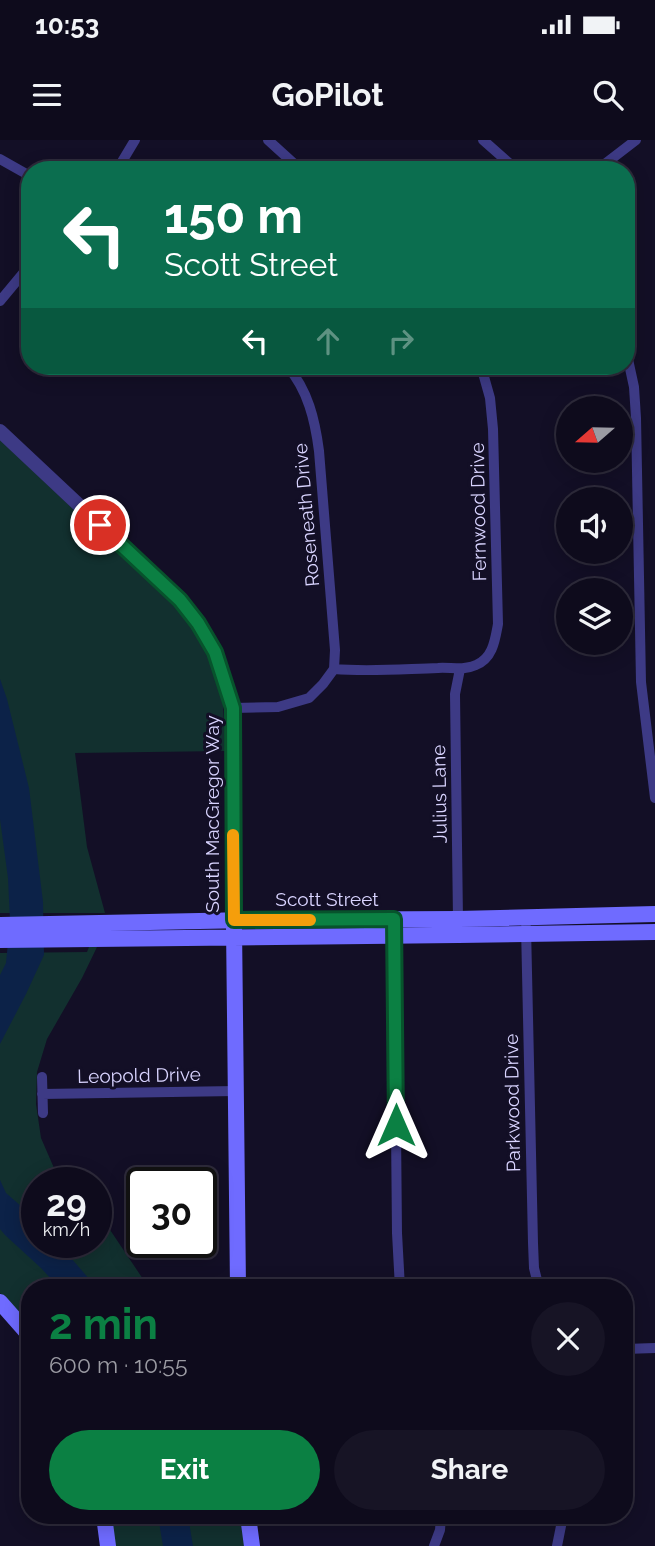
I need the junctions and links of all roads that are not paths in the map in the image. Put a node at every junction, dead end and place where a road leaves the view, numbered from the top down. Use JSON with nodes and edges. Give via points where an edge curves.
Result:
{"nodes":[{"id":1,"x":135,"y":140,"type":"edge"},
{"id":2,"x":268,"y":140,"type":"edge"},
{"id":3,"x":484,"y":140,"type":"edge"},
{"id":4,"x":636,"y":140,"type":"edge"},
{"id":5,"x":0,"y":159,"type":"edge"},
{"id":6,"x":122,"y":161,"type":"edge"},
{"id":7,"x":291,"y":161,"type":"edge"},
{"id":8,"x":507,"y":161,"type":"edge"},
{"id":9,"x":609,"y":161,"type":"edge"},
{"id":10,"x":21,"y":171,"type":"edge"},
{"id":11,"x":21,"y":276,"type":"edge"},
{"id":12,"x":0,"y":301,"type":"edge"},
{"id":13,"x":295,"y":375,"type":"edge"},
{"id":14,"x":484,"y":375,"type":"edge"},
{"id":15,"x":631,"y":375,"type":"edge"},
{"id":16,"x":0,"y":431,"type":"edge"},
{"id":17,"x":334,"y":668,"type":"junction"},
{"id":18,"x":460,"y":669,"type":"junction"},
{"id":19,"x":233,"y":708,"type":"junction"},
{"id":20,"x":655,"y":798,"type":"edge"},
{"id":21,"x":655,"y":914,"type":"edge"},
{"id":22,"x":458,"y":919,"type":"junction"},
{"id":23,"x":0,"y":925,"type":"edge"},
{"id":24,"x":526,"y":925,"type":"junction"},
{"id":25,"x":234,"y":928,"type":"junction"},
{"id":26,"x":394,"y":928,"type":"junction"},
{"id":27,"x":88,"y":930,"type":"junction"},
{"id":28,"x":655,"y":932,"type":"edge"},
{"id":29,"x":0,"y":940,"type":"edge"},
{"id":30,"x":42,"y":1077,"type":"dead end"},
{"id":31,"x":236,"y":1091,"type":"junction"},
{"id":32,"x":42,"y":1094,"type":"junction"},
{"id":33,"x":43,"y":1112,"type":"dead end"},
{"id":34,"x":237,"y":1279,"type":"edge"},
{"id":35,"x":400,"y":1279,"type":"edge"},
{"id":36,"x":537,"y":1279,"type":"edge"},
{"id":37,"x":0,"y":1302,"type":"edge"},
{"id":38,"x":21,"y":1326,"type":"edge"},
{"id":39,"x":655,"y":1348,"type":"edge"},
{"id":40,"x":633,"y":1349,"type":"edge"},
{"id":41,"x":105,"y":1524,"type":"edge"},
{"id":42,"x":249,"y":1524,"type":"edge"},
{"id":43,"x":440,"y":1524,"type":"edge"},
{"id":44,"x":561,"y":1524,"type":"edge"},
{"id":45,"x":108,"y":1546,"type":"edge"},
{"id":46,"x":252,"y":1546,"type":"edge"},
{"id":47,"x":434,"y":1546,"type":"edge"},
{"id":48,"x":557,"y":1546,"type":"edge"}],
"edges":[{"from":1,"to":6,"type":"street"},
{"from":2,"to":7,"type":"street"},
{"from":3,"to":8,"type":"street"},
{"from":4,"to":9,"type":"street"},
{"from":5,"to":10,"type":"street"},
{"from":11,"to":12,"type":"street"},
{"from":13,"to":17,"type":"street","name":"Roseneath Drive","via":[[315,420]]},
{"from":14,"to":18,"type":"street","name":"Fernwood Drive","via":[[493,429],[498,624],[488,657]]},
{"from":15,"to":20,"type":"street","via":[[641,682]]},
{"from":16,"to":19,"type":"street","name":"South MacGregor Way","via":[[180,600],[215,652]]},
{"from":17,"to":18,"type":"street"},
{"from":17,"to":19,"type":"street","via":[[309,698],[278,707]]},
{"from":18,"to":22,"type":"street","name":"Julius Lane","via":[[456,694]]},
{"from":19,"to":25,"type":"street","name":"South MacGregor Way"},
{"from":21,"to":24,"type":"main road","name":"Scott Street"},
{"from":22,"to":24,"type":"main road","name":"Scott Street"},
{"from":22,"to":26,"type":"main road","name":"Scott Street"},
{"from":23,"to":27,"type":"main road","name":"Scott Street"},
{"from":24,"to":26,"type":"main road","name":"Scott Street"},
{"from":24,"to":28,"type":"main road","name":"Scott Street"},
{"from":24,"to":36,"type":"street","name":"Parkwood Drive"},
{"from":25,"to":26,"type":"main road","name":"Scott Street"},
{"from":25,"to":27,"type":"main road","name":"Scott Street"},
{"from":25,"to":31,"type":"main road","name":"South MacGregor Way"},
{"from":26,"to":35,"type":"street"},
{"from":27,"to":29,"type":"main road","name":"Scott Street"},
{"from":30,"to":32,"type":"street"},
{"from":31,"to":32,"type":"street","name":"Leopold Drive"},
{"from":31,"to":34,"type":"main road","name":"South MacGregor Way"},
{"from":32,"to":33,"type":"street"},
{"from":37,"to":38,"type":"main road"},
{"from":39,"to":40,"type":"street"},
{"from":41,"to":45,"type":"main road"},
{"from":42,"to":46,"type":"main road"},
{"from":43,"to":47,"type":"street"},
{"from":44,"to":48,"type":"street"}]}
